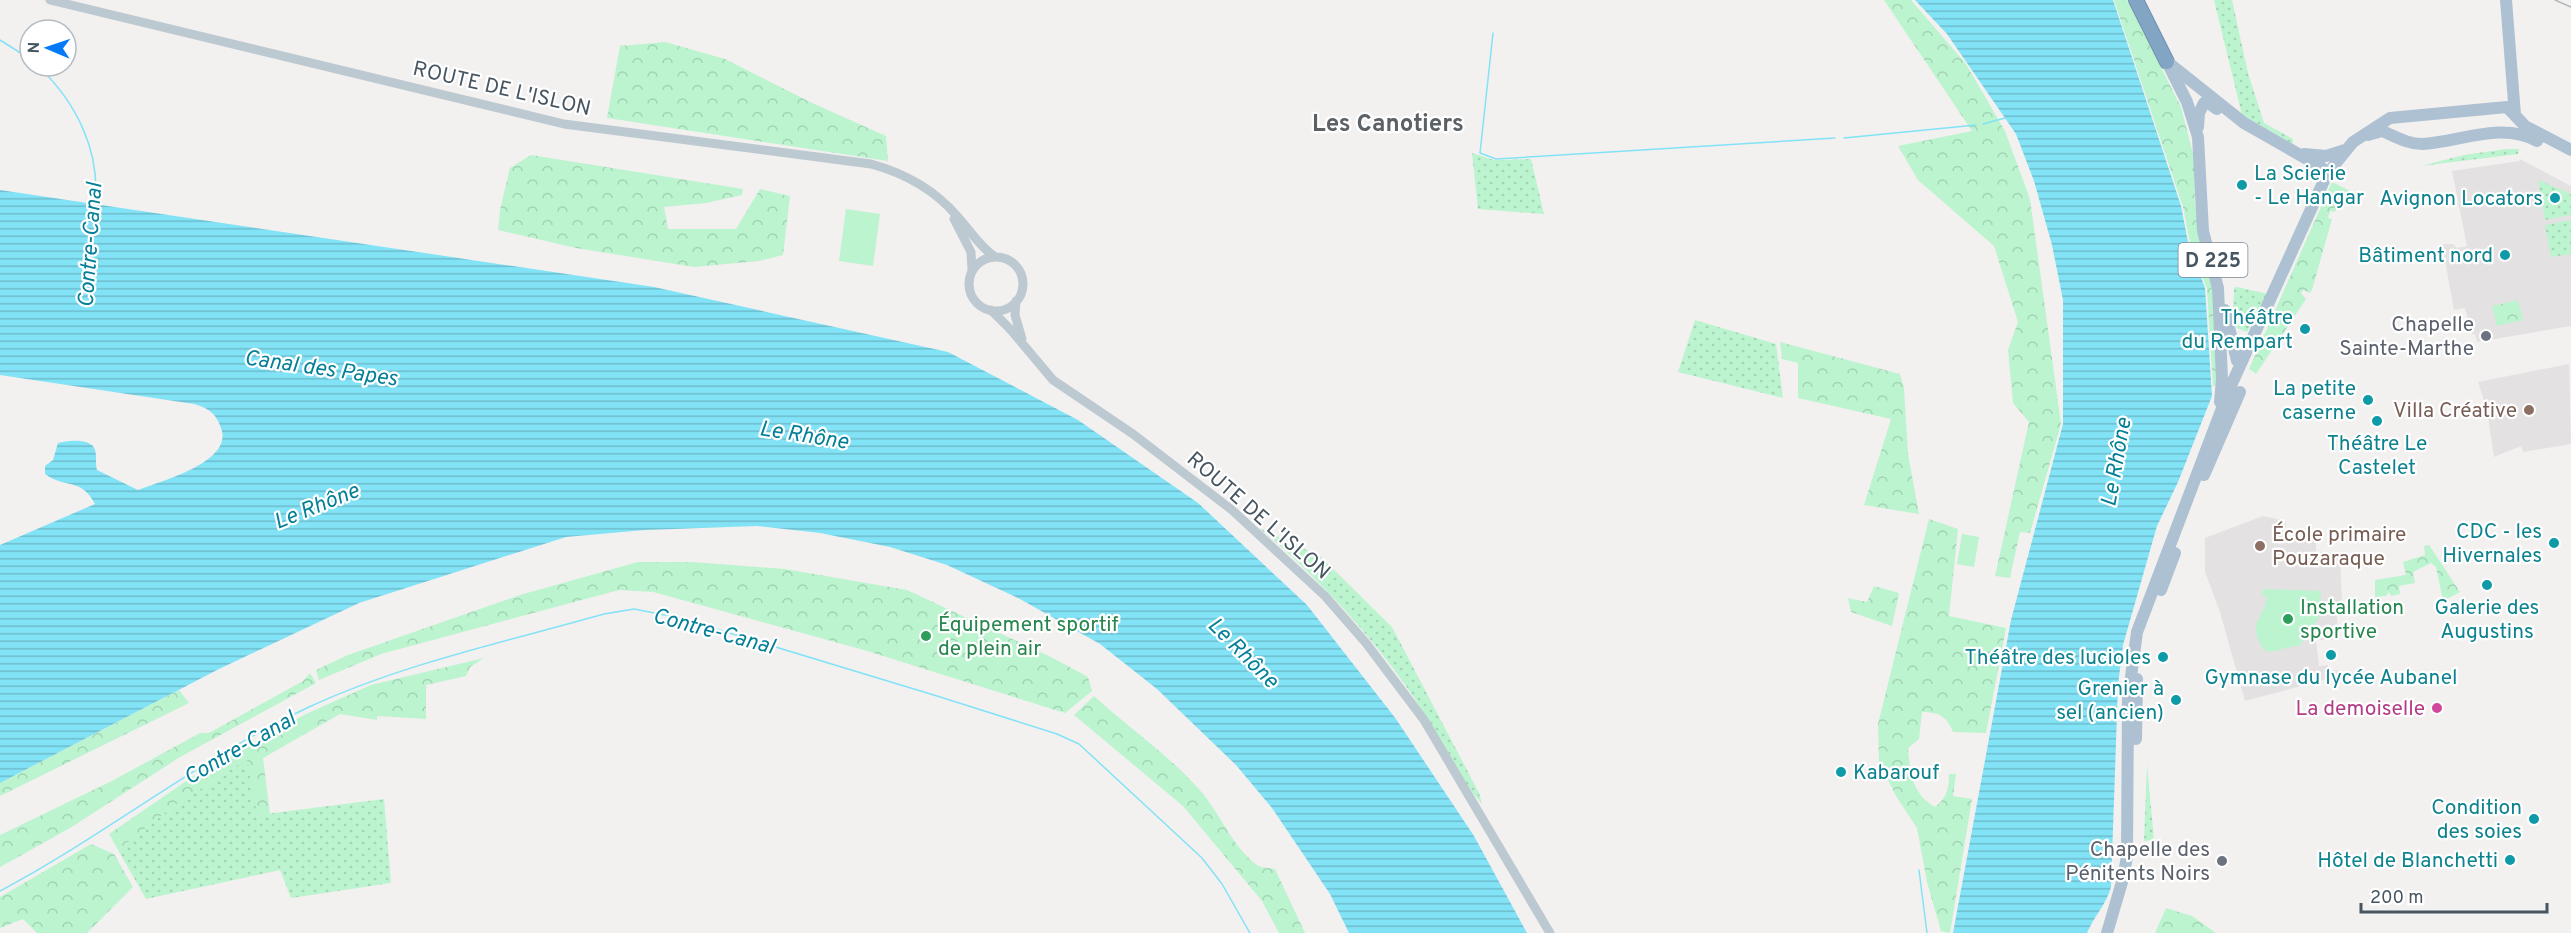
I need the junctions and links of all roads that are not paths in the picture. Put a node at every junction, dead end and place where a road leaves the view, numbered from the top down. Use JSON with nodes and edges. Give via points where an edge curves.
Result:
{"nodes":[{"id":1,"x":50,"y":0,"type":"edge"},
{"id":2,"x":2136,"y":0,"type":"edge"},
{"id":3,"x":2506,"y":0,"type":"edge"},
{"id":4,"x":2167,"y":62,"type":"junction"},
{"id":5,"x":2511,"y":63,"type":"junction"},
{"id":6,"x":2499,"y":106,"type":"junction"},
{"id":7,"x":2419,"y":115,"type":"junction"},
{"id":8,"x":2235,"y":117,"type":"junction"},
{"id":9,"x":2520,"y":124,"type":"junction"},
{"id":10,"x":2500,"y":132,"type":"junction"},
{"id":11,"x":2398,"y":134,"type":"junction"},
{"id":12,"x":2198,"y":137,"type":"junction"},
{"id":13,"x":2345,"y":150,"type":"junction"},
{"id":14,"x":2571,"y":150,"type":"edge"},
{"id":15,"x":2294,"y":151,"type":"junction"},
{"id":16,"x":2571,"y":159,"type":"edge"},
{"id":17,"x":2327,"y":174,"type":"junction"},
{"id":18,"x":943,"y":202,"type":"junction"},
{"id":19,"x":2202,"y":215,"type":"junction"},
{"id":20,"x":994,"y":257,"type":"junction"},
{"id":21,"x":972,"y":271,"type":"junction"},
{"id":22,"x":1016,"y":301,"type":"junction"},
{"id":23,"x":2219,"y":305,"type":"junction"},
{"id":24,"x":991,"y":310,"type":"junction"},
{"id":25,"x":1024,"y":344,"type":"junction"},
{"id":26,"x":2252,"y":354,"type":"junction"},
{"id":27,"x":2238,"y":365,"type":"junction"},
{"id":28,"x":2240,"y":392,"type":"dead end"},
{"id":29,"x":2212,"y":436,"type":"junction"},
{"id":30,"x":2204,"y":475,"type":"junction"},
{"id":31,"x":2142,"y":629,"type":"junction"},
{"id":32,"x":1550,"y":933,"type":"edge"},
{"id":33,"x":2107,"y":933,"type":"edge"},
{"id":34,"x":2115,"y":933,"type":"edge"}],
"edges":[{"from":1,"to":18,"type":"street","name":"ROUTE DE L'ISLON","via":[[564,124],[871,164],[917,182]]},
{"from":2,"to":4,"type":"highway","number":"D 225"},
{"from":3,"to":5,"type":"main road"},
{"from":4,"to":8,"type":"main road"},
{"from":4,"to":12,"type":"main road","number":"D 225","via":[[2187,102]]},
{"from":5,"to":6,"type":"main road","via":[[2505,101]]},
{"from":5,"to":9,"type":"main road"},
{"from":6,"to":7,"type":"main road"},
{"from":6,"to":9,"type":"main road","via":[[2507,107]]},
{"from":7,"to":11,"type":"main road","via":[[2402,120]]},
{"from":7,"to":13,"type":"main road","via":[[2400,115],[2379,123]]},
{"from":8,"to":12,"type":"main road","via":[[2204,104],[2199,113]]},
{"from":8,"to":15,"type":"main road"},
{"from":9,"to":10,"type":"main road"},
{"from":9,"to":10,"type":"main road"},
{"from":9,"to":14,"type":"main road"},
{"from":9,"to":16,"type":"main road"},
{"from":10,"to":11,"type":"main road","via":[[2422,144]]},
{"from":11,"to":26,"type":"main road","via":[[2379,131],[2358,143],[2336,169]]},
{"from":12,"to":19,"type":"main road","number":"D 225"},
{"from":13,"to":15,"type":"main road","via":[[2320,156]]},
{"from":13,"to":17,"type":"main road"},
{"from":15,"to":17,"type":"main road"},
{"from":17,"to":27,"type":"main road","via":[[2281,281]]},
{"from":18,"to":20,"type":"street","name":"ROUTE DE L'ISLON"},
{"from":18,"to":21,"type":"street","name":"ROUTE DE L'ISLON","via":[[968,243]]},
{"from":19,"to":23,"type":"main road","number":"D 225"},
{"from":19,"to":27,"type":"main road","via":[[2217,260]]},
{"from":20,"to":21,"type":"street"},
{"from":20,"to":22,"type":"street","via":[[1012,263],[1020,273],[1022,287]]},
{"from":21,"to":24,"type":"street","via":[[972,296]]},
{"from":22,"to":24,"type":"street","via":[[1005,309]]},
{"from":22,"to":25,"type":"street","name":"ROUTE DE L'ISLON","via":[[1015,315]]},
{"from":23,"to":27,"type":"main road","via":[[2225,358],[2229,365]]},
{"from":23,"to":29,"type":"main road","via":[[2222,392]]},
{"from":24,"to":25,"type":"street","name":"ROUTE DE L'ISLON"},
{"from":25,"to":32,"type":"street","name":"ROUTE DE L'ISLON","via":[[1053,380],[1232,510],[1325,596],[1424,720]]},
{"from":26,"to":27,"type":"main road","via":[[2244,365]]},
{"from":26,"to":30,"type":"main road"},
{"from":27,"to":29,"type":"main road"},
{"from":28,"to":30,"type":"main road"},
{"from":29,"to":31,"type":"main road"},
{"from":30,"to":31,"type":"main road"},
{"from":31,"to":33,"type":"main road","via":[[2128,699],[2127,857]]},
{"from":31,"to":34,"type":"main road","via":[[2132,865]]}]}
